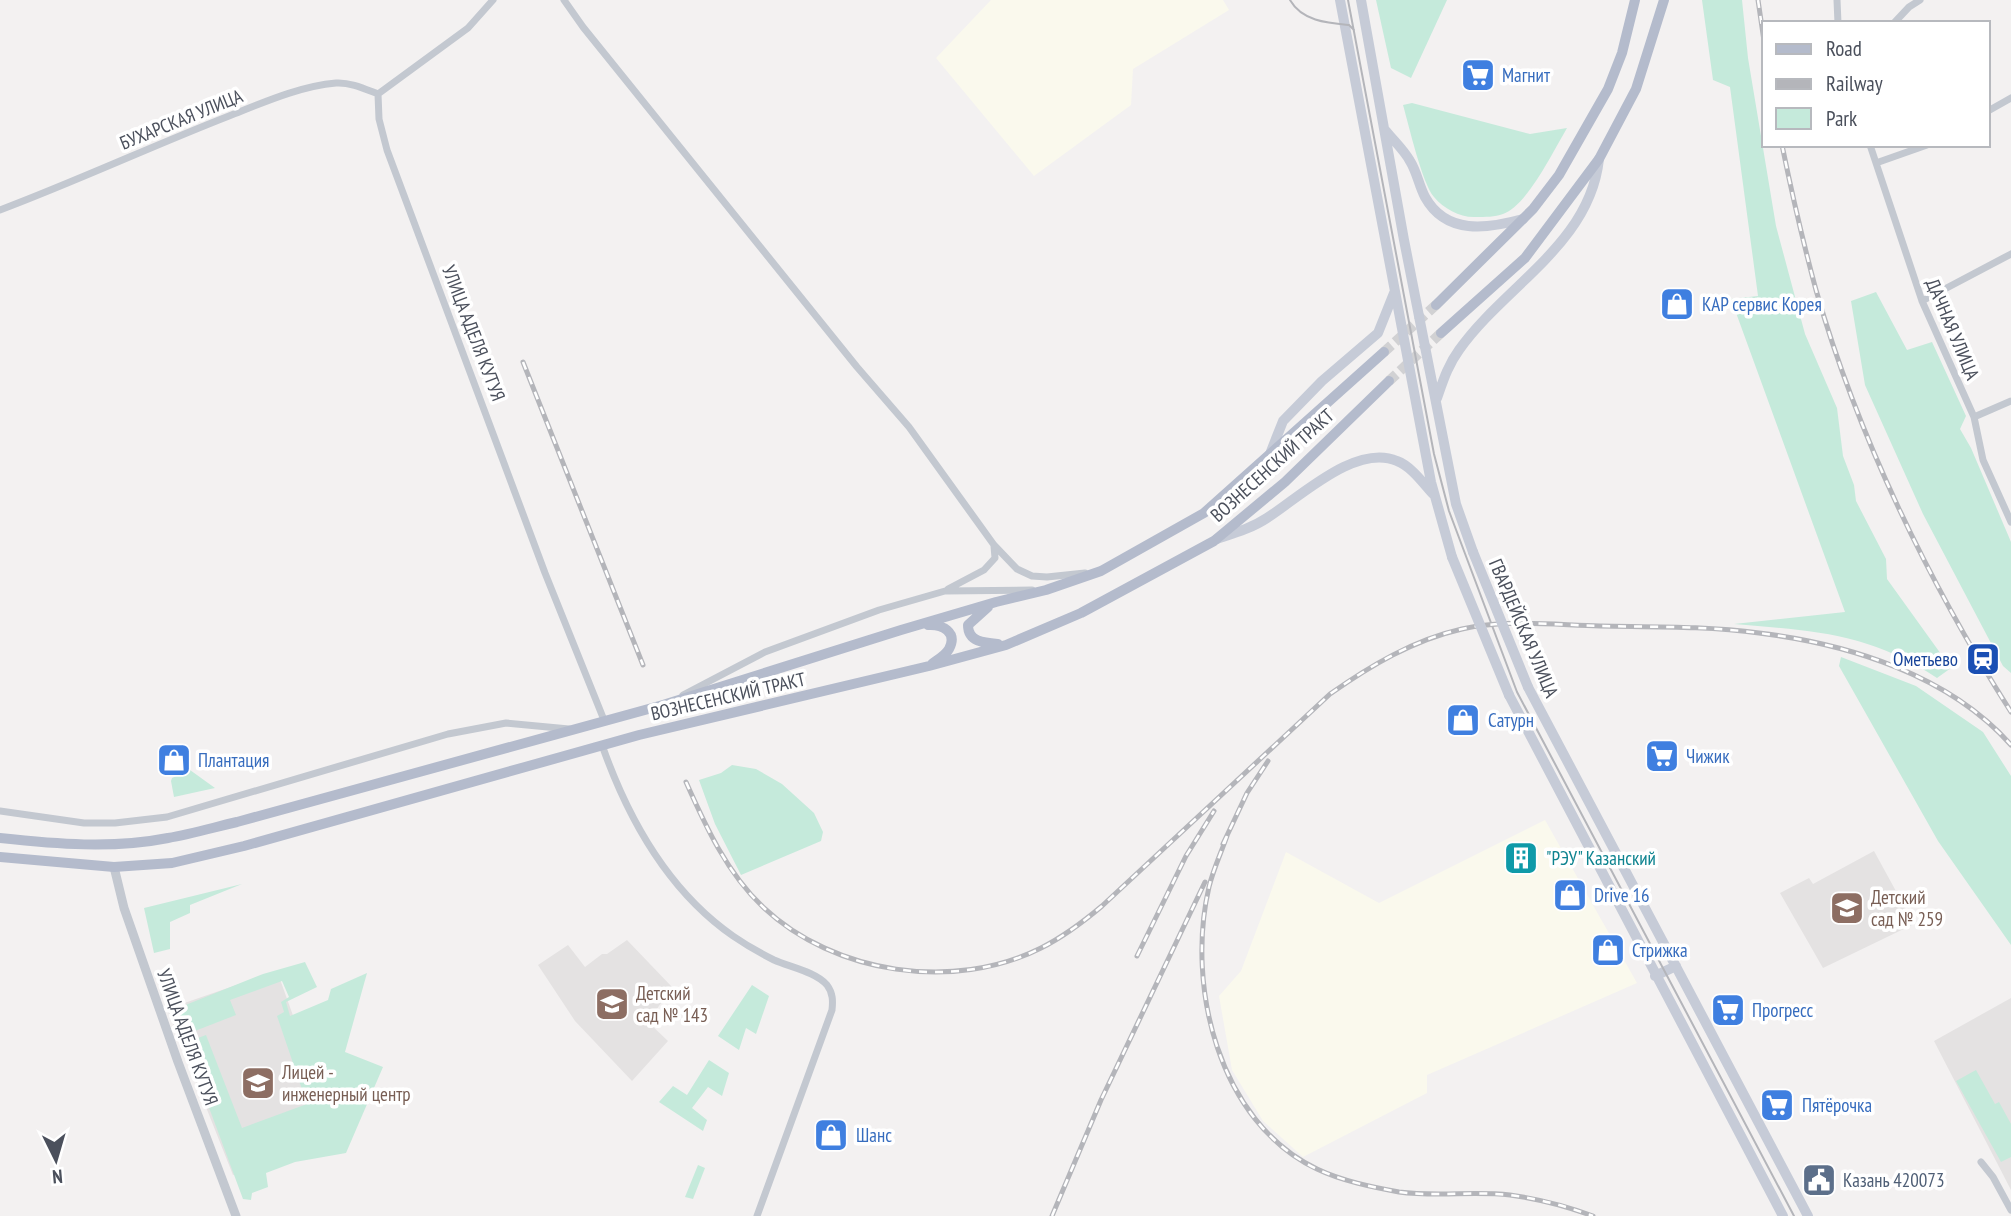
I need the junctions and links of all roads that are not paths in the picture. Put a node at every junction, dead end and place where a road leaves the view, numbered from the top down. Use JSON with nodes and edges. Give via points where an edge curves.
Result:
{"nodes":[{"id":1,"x":493,"y":0,"type":"edge"},
{"id":2,"x":564,"y":0,"type":"edge"},
{"id":3,"x":1340,"y":0,"type":"edge"},
{"id":4,"x":1361,"y":0,"type":"edge"},
{"id":5,"x":1635,"y":0,"type":"edge"},
{"id":6,"x":1664,"y":0,"type":"edge"},
{"id":7,"x":1837,"y":0,"type":"edge"},
{"id":8,"x":1920,"y":0,"type":"edge"},
{"id":9,"x":1838,"y":21,"type":"edge"},
{"id":10,"x":1896,"y":21,"type":"edge"},
{"id":11,"x":378,"y":94,"type":"junction"},
{"id":12,"x":2011,"y":98,"type":"edge"},
{"id":13,"x":1990,"y":110,"type":"edge"},
{"id":14,"x":1384,"y":127,"type":"junction"},
{"id":15,"x":1871,"y":147,"type":"edge"},
{"id":16,"x":1921,"y":147,"type":"edge"},
{"id":17,"x":1599,"y":159,"type":"junction"},
{"id":18,"x":1876,"y":163,"type":"junction"},
{"id":19,"x":0,"y":210,"type":"edge"},
{"id":20,"x":1523,"y":218,"type":"junction"},
{"id":21,"x":2011,"y":254,"type":"edge"},
{"id":22,"x":1394,"y":292,"type":"junction"},
{"id":23,"x":1922,"y":301,"type":"junction"},
{"id":24,"x":1436,"y":305,"type":"tunnel mouth"},
{"id":25,"x":1441,"y":333,"type":"tunnel mouth"},
{"id":26,"x":1384,"y":352,"type":"tunnel mouth"},
{"id":27,"x":1389,"y":381,"type":"tunnel mouth"},
{"id":28,"x":1437,"y":399,"type":"junction"},
{"id":29,"x":2011,"y":401,"type":"edge"},
{"id":30,"x":1974,"y":417,"type":"junction"},
{"id":31,"x":1269,"y":455,"type":"junction"},
{"id":32,"x":1435,"y":495,"type":"junction"},
{"id":33,"x":2011,"y":522,"type":"edge"},
{"id":34,"x":1214,"y":541,"type":"junction"},
{"id":35,"x":994,"y":545,"type":"junction"},
{"id":36,"x":1101,"y":571,"type":"junction"},
{"id":37,"x":1046,"y":590,"type":"junction"},
{"id":38,"x":945,"y":591,"type":"junction"},
{"id":39,"x":996,"y":602,"type":"junction"},
{"id":40,"x":901,"y":630,"type":"junction"},
{"id":41,"x":1006,"y":645,"type":"junction"},
{"id":42,"x":929,"y":666,"type":"junction"},
{"id":43,"x":663,"y":705,"type":"junction"},
{"id":44,"x":604,"y":720,"type":"junction"},
{"id":45,"x":573,"y":730,"type":"junction"},
{"id":46,"x":602,"y":745,"type":"junction"},
{"id":47,"x":0,"y":811,"type":"edge"},
{"id":48,"x":0,"y":838,"type":"edge"},
{"id":49,"x":1,"y":858,"type":"edge"},
{"id":50,"x":114,"y":867,"type":"junction"},
{"id":51,"x":1676,"y":966,"type":"junction"},
{"id":52,"x":1655,"y":976,"type":"junction"},
{"id":53,"x":1981,"y":1163,"type":"dead end"},
{"id":54,"x":2011,"y":1210,"type":"edge"},
{"id":55,"x":236,"y":1216,"type":"edge"},
{"id":56,"x":757,"y":1216,"type":"edge"},
{"id":57,"x":1783,"y":1216,"type":"edge"},
{"id":58,"x":1808,"y":1216,"type":"edge"}],
"edges":[{"from":1,"to":11,"type":"street","via":[[468,28]]},
{"from":2,"to":35,"type":"street","via":[[909,427]]},
{"from":3,"to":22,"type":"main road","name":"ГВАРДЕЙСКАЯ УЛИЦА"},
{"from":4,"to":14,"type":"main road","name":"ГВАРДЕЙСКАЯ УЛИЦА"},
{"from":5,"to":20,"type":"main road","via":[[1608,89],[1559,175]]},
{"from":6,"to":17,"type":"main road","via":[[1636,89]]},
{"from":7,"to":9,"type":"street"},
{"from":8,"to":10,"type":"street"},
{"from":11,"to":19,"type":"street","name":"БУХАРСКАЯ УЛИЦА","via":[[338,83],[292,94]]},
{"from":11,"to":44,"type":"street","name":"УЛИЦА АДЕЛЯ КУТУЯ","via":[[387,150]]},
{"from":12,"to":13,"type":"street"},
{"from":14,"to":20,"type":"main road","via":[[1411,162],[1425,196],[1442,217],[1480,228]]},
{"from":14,"to":28,"type":"main road","name":"ГВАРДЕЙСКАЯ УЛИЦА"},
{"from":15,"to":18,"type":"street","name":"ДАЧНАЯ УЛИЦА"},
{"from":16,"to":18,"type":"street"},
{"from":17,"to":25,"type":"main road","via":[[1525,258]]},
{"from":17,"to":28,"type":"main road","via":[[1592,193],[1577,220],[1535,272],[1460,349],[1445,373]]},
{"from":18,"to":23,"type":"street","name":"ДАЧНАЯ УЛИЦА"},
{"from":20,"to":24,"type":"main road"},
{"from":21,"to":23,"type":"street"},
{"from":22,"to":31,"type":"main road","via":[[1378,333],[1283,421]]},
{"from":22,"to":32,"type":"main road","name":"ГВАРДЕЙСКАЯ УЛИЦА"},
{"from":23,"to":30,"type":"street","name":"ДАЧНАЯ УЛИЦА"},
{"from":26,"to":31,"type":"main road","name":"ВОЗНЕСЕНСКИЙ ТРАКТ"},
{"from":27,"to":34,"type":"main road","name":"ВОЗНЕСЕНСКИЙ ТРАКТ","via":[[1285,482]]},
{"from":28,"to":51,"type":"main road","name":"ГВАРДЕЙСКАЯ УЛИЦА","bridge":true,"via":[[1456,504],[1528,687]]},
{"from":29,"to":30,"type":"street"},
{"from":30,"to":33,"type":"street","name":"ДАЧНАЯ УЛИЦА","via":[[1983,460]]},
{"from":31,"to":36,"type":"main road","name":"ВОЗНЕСЕНСКИЙ ТРАКТ","via":[[1204,513]]},
{"from":32,"to":34,"type":"main road","via":[[1399,461],[1373,457],[1312,485],[1248,529]]},
{"from":32,"to":52,"type":"main road","name":"ГВАРДЕЙСКАЯ УЛИЦА","bridge":true,"via":[[1452,557],[1509,695]]},
{"from":34,"to":41,"type":"main road","name":"ВОЗНЕСЕНСКИЙ ТРАКТ","via":[[1081,612]]},
{"from":35,"to":36,"type":"street","via":[[1017,569],[1032,576]]},
{"from":35,"to":38,"type":"street","via":[[995,558],[984,570]]},
{"from":36,"to":37,"type":"main road","name":"ВОЗНЕСЕНСКИЙ ТРАКТ"},
{"from":37,"to":38,"type":"street"},
{"from":37,"to":39,"type":"main road","name":"ВОЗНЕСЕНСКИЙ ТРАКТ"},
{"from":38,"to":43,"type":"street","via":[[765,652]]},
{"from":39,"to":40,"type":"main road","name":"ВОЗНЕСЕНСКИЙ ТРАКТ"},
{"from":39,"to":41,"type":"main road","via":[[977,614],[968,631],[981,642]]},
{"from":40,"to":42,"type":"main road","via":[[933,625],[950,632],[949,650]]},
{"from":40,"to":43,"type":"main road","name":"ВОЗНЕСЕНСКИЙ ТРАКТ"},
{"from":41,"to":42,"type":"main road","name":"ВОЗНЕСЕНСКИЙ ТРАКТ"},
{"from":42,"to":46,"type":"main road","name":"ВОЗНЕСЕНСКИЙ ТРАКТ"},
{"from":43,"to":44,"type":"main road","name":"ВОЗНЕСЕНСКИЙ ТРАКТ"},
{"from":44,"to":45,"type":"main road","name":"ВОЗНЕСЕНСКИЙ ТРАКТ"},
{"from":45,"to":47,"type":"street","via":[[506,723],[448,734],[167,817],[84,823]]},
{"from":45,"to":48,"type":"main road","name":"ВОЗНЕСЕНСКИЙ ТРАКТ","via":[[167,838],[100,844]]},
{"from":46,"to":50,"type":"main road","name":"ВОЗНЕСЕНСКИЙ ТРАКТ","via":[[244,846],[172,863]]},
{"from":46,"to":56,"type":"street","via":[[642,833],[680,888],[734,937],[817,977],[832,995],[832,1010]]},
{"from":49,"to":50,"type":"main road","name":"ВОЗНЕСЕНСКИЙ ТРАКТ"},
{"from":50,"to":55,"type":"street","name":"УЛИЦА АДЕЛЯ КУТУЯ","via":[[177,1062]]},
{"from":51,"to":52,"type":"main road"},
{"from":51,"to":58,"type":"main road","name":"ГВАРДЕЙСКАЯ УЛИЦА"},
{"from":52,"to":57,"type":"main road","name":"ГВАРДЕЙСКАЯ УЛИЦА"},
{"from":53,"to":54,"type":"street"}]}
